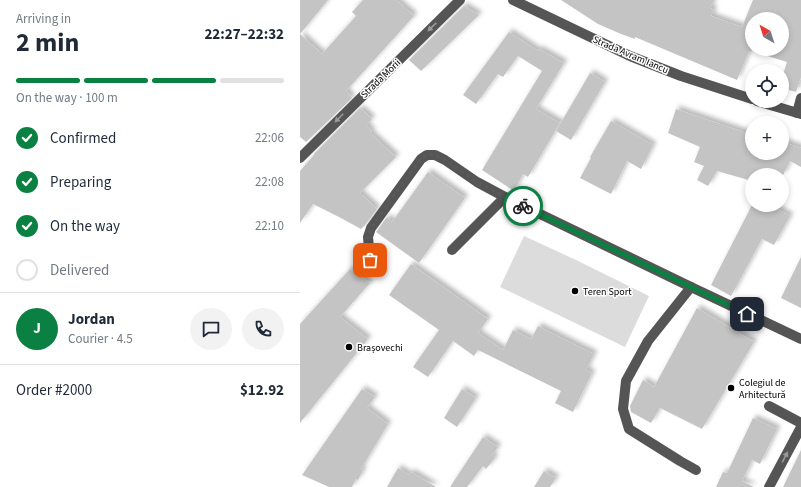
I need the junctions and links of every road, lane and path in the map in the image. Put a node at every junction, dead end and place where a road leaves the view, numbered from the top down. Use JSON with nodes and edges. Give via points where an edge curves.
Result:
{"nodes":[{"id":1,"x":460,"y":0,"type":"edge"},
{"id":2,"x":513,"y":0,"type":"edge"},
{"id":3,"x":745,"y":97,"type":"edge"},
{"id":4,"x":801,"y":98,"type":"edge"},
{"id":5,"x":780,"y":108,"type":"edge"},
{"id":6,"x":799,"y":114,"type":"edge"},
{"id":7,"x":300,"y":158,"type":"edge"},
{"id":8,"x":505,"y":197,"type":"junction"},
{"id":9,"x":452,"y":250,"type":"dead end"},
{"id":10,"x":370,"y":260,"type":"dead end"},
{"id":11,"x":691,"y":287,"type":"junction"},
{"id":12,"x":801,"y":339,"type":"edge"},
{"id":13,"x":769,"y":406,"type":"dead end"},
{"id":14,"x":801,"y":423,"type":"edge"},
{"id":15,"x":801,"y":427,"type":"edge"},
{"id":16,"x":696,"y":470,"type":"dead end"},
{"id":17,"x":769,"y":487,"type":"edge"}],
"edges":[{"from":1,"to":7,"type":"street","name":"Strada Morii","one_way":true},
{"from":2,"to":3,"type":"street","name":"Strada Avram Iancu","via":[[630,56]]},
{"from":4,"to":6,"type":"street"},
{"from":5,"to":6,"type":"street"},
{"from":8,"to":9,"type":"street"},
{"from":8,"to":10,"type":"street","via":[[445,160],[427,154],[412,170],[371,228],[368,237]]},
{"from":8,"to":11,"type":"street"},
{"from":11,"to":12,"type":"street"},
{"from":11,"to":16,"type":"street","via":[[648,341],[626,381],[623,409],[629,429]]},
{"from":13,"to":14,"type":"street"},
{"from":17,"to":15,"type":"street","one_way":true}]}
